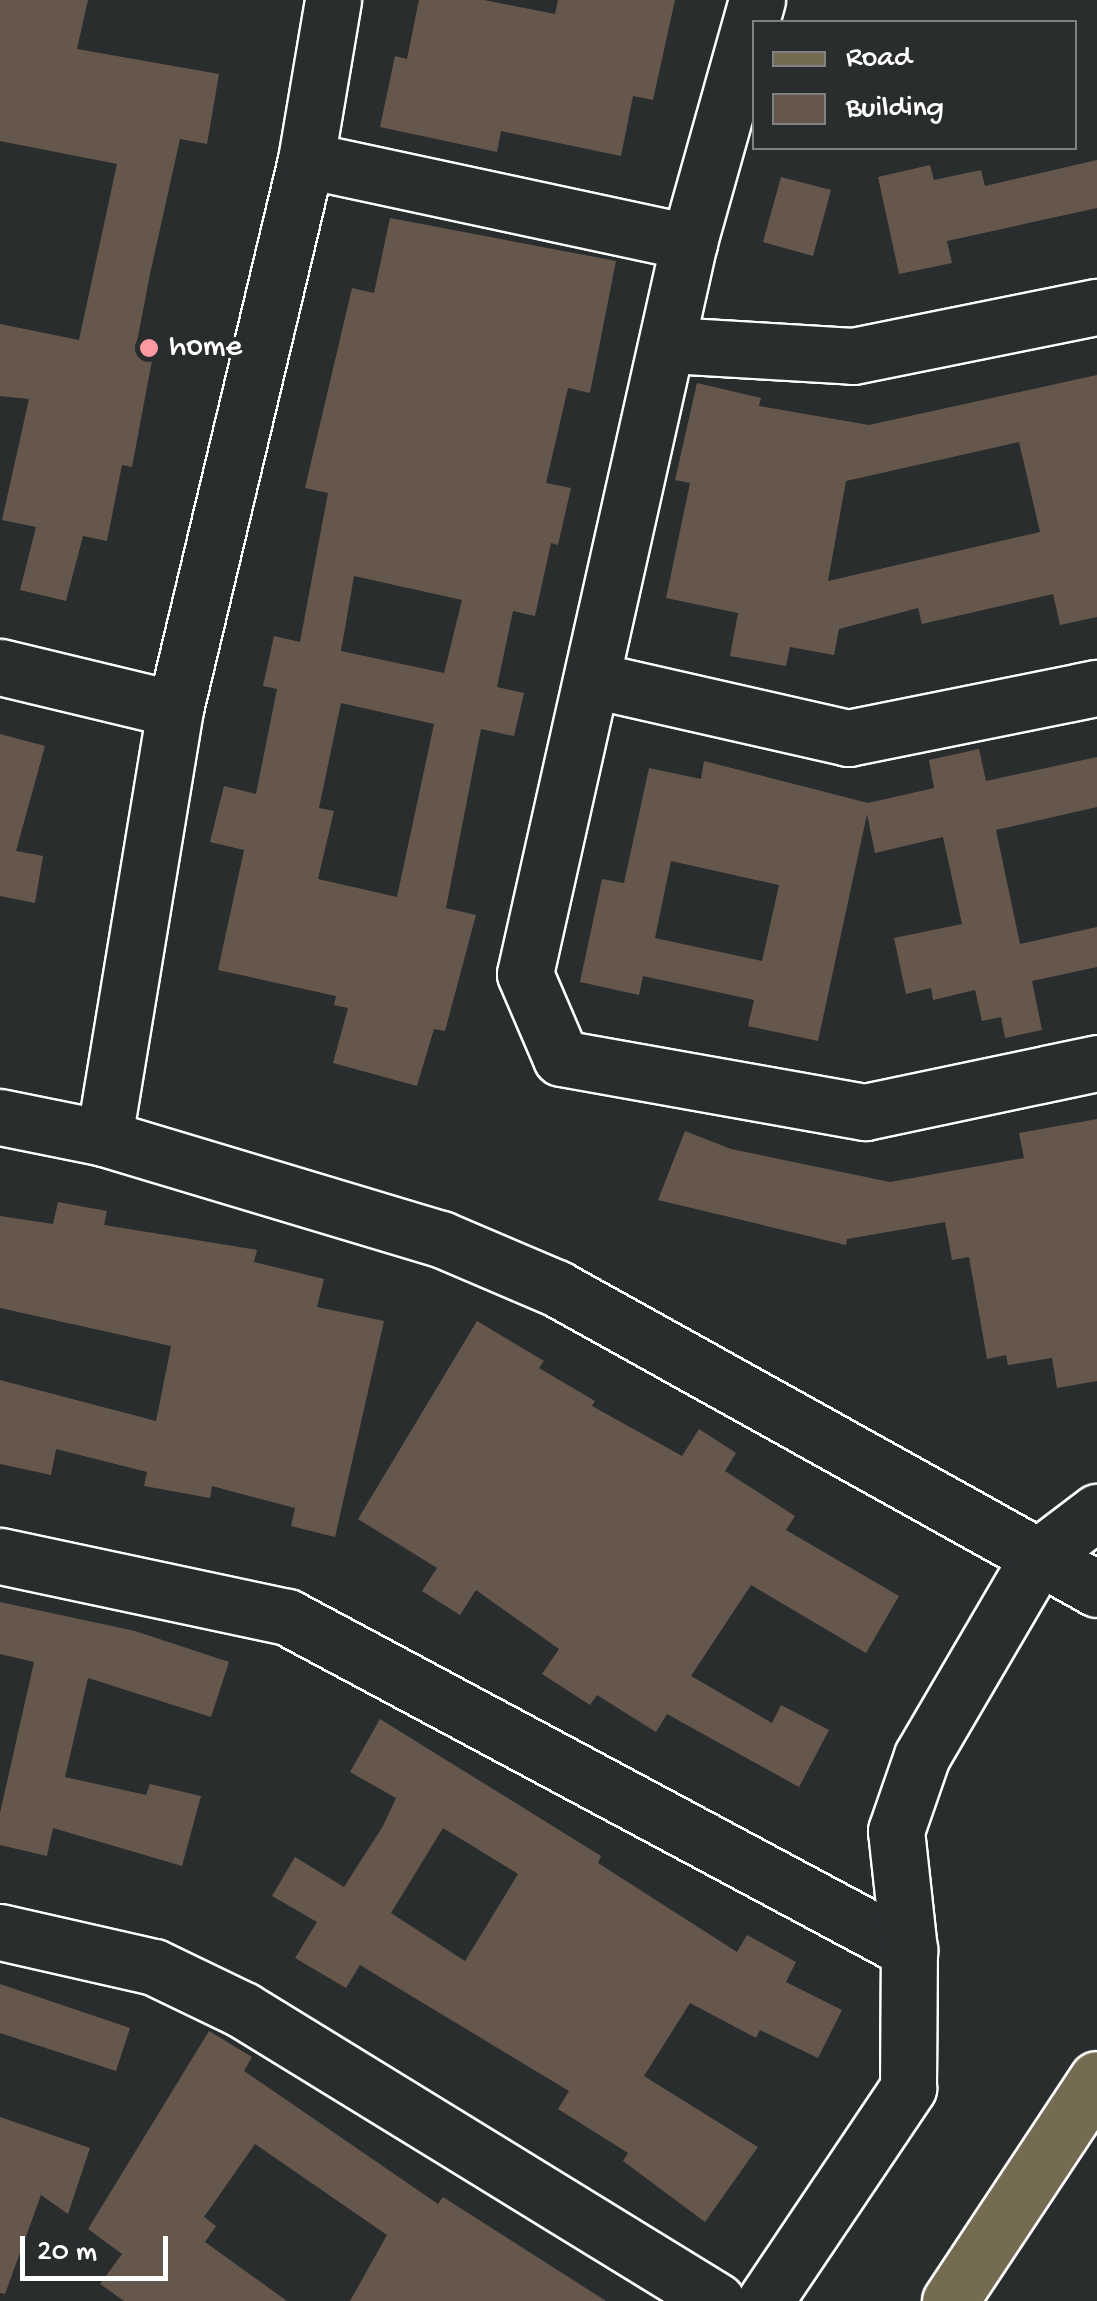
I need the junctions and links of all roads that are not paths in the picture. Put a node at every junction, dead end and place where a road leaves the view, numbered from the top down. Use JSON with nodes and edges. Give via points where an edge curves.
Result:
{"nodes":[{"id":1,"x":333,"y":0,"type":"edge"},
{"id":2,"x":752,"y":21,"type":"edge"},
{"id":3,"x":306,"y":160,"type":"junction"},
{"id":4,"x":689,"y":242,"type":"junction"},
{"id":5,"x":1097,"y":307,"type":"edge"},
{"id":6,"x":670,"y":344,"type":"junction"},
{"id":7,"x":0,"y":666,"type":"edge"},
{"id":8,"x":592,"y":680,"type":"junction"},
{"id":9,"x":1097,"y":688,"type":"edge"},
{"id":10,"x":175,"y":710,"type":"junction"},
{"id":11,"x":1097,"y":1063,"type":"edge"},
{"id":12,"x":0,"y":1117,"type":"edge"},
{"id":13,"x":104,"y":1138,"type":"junction"},
{"id":14,"x":1097,"y":1512,"type":"edge"},
{"id":15,"x":0,"y":1556,"type":"edge"},
{"id":16,"x":1039,"y":1556,"type":"junction"},
{"id":17,"x":1097,"y":1589,"type":"edge"},
{"id":18,"x":0,"y":1932,"type":"edge"},
{"id":19,"x":909,"y":1950,"type":"junction"},
{"id":20,"x":1097,"y":2080,"type":"edge"},
{"id":21,"x":717,"y":2301,"type":"edge"},
{"id":22,"x":765,"y":2301,"type":"edge"},
{"id":23,"x":950,"y":2301,"type":"edge"}],
"edges":[{"from":1,"to":3,"type":"street"},
{"from":2,"to":4,"type":"street"},
{"from":3,"to":4,"type":"street"},
{"from":3,"to":10,"type":"street"},
{"from":4,"to":6,"type":"street"},
{"from":5,"to":6,"type":"street","via":[[852,356]]},
{"from":6,"to":8,"type":"street"},
{"from":7,"to":10,"type":"street"},
{"from":8,"to":9,"type":"street","via":[[848,738]]},
{"from":8,"to":11,"type":"street","via":[[525,974],[561,1058],[865,1112]]},
{"from":10,"to":13,"type":"street"},
{"from":12,"to":13,"type":"street"},
{"from":13,"to":16,"type":"street","via":[[441,1239],[556,1288]]},
{"from":14,"to":16,"type":"street"},
{"from":15,"to":19,"type":"street","via":[[287,1616]]},
{"from":16,"to":17,"type":"street"},
{"from":16,"to":19,"type":"street","via":[[922,1756],[896,1831]]},
{"from":18,"to":21,"type":"street","via":[[154,1967],[243,2010]]},
{"from":19,"to":22,"type":"street","via":[[908,2088]]},
{"from":20,"to":23,"type":"main road"}]}
